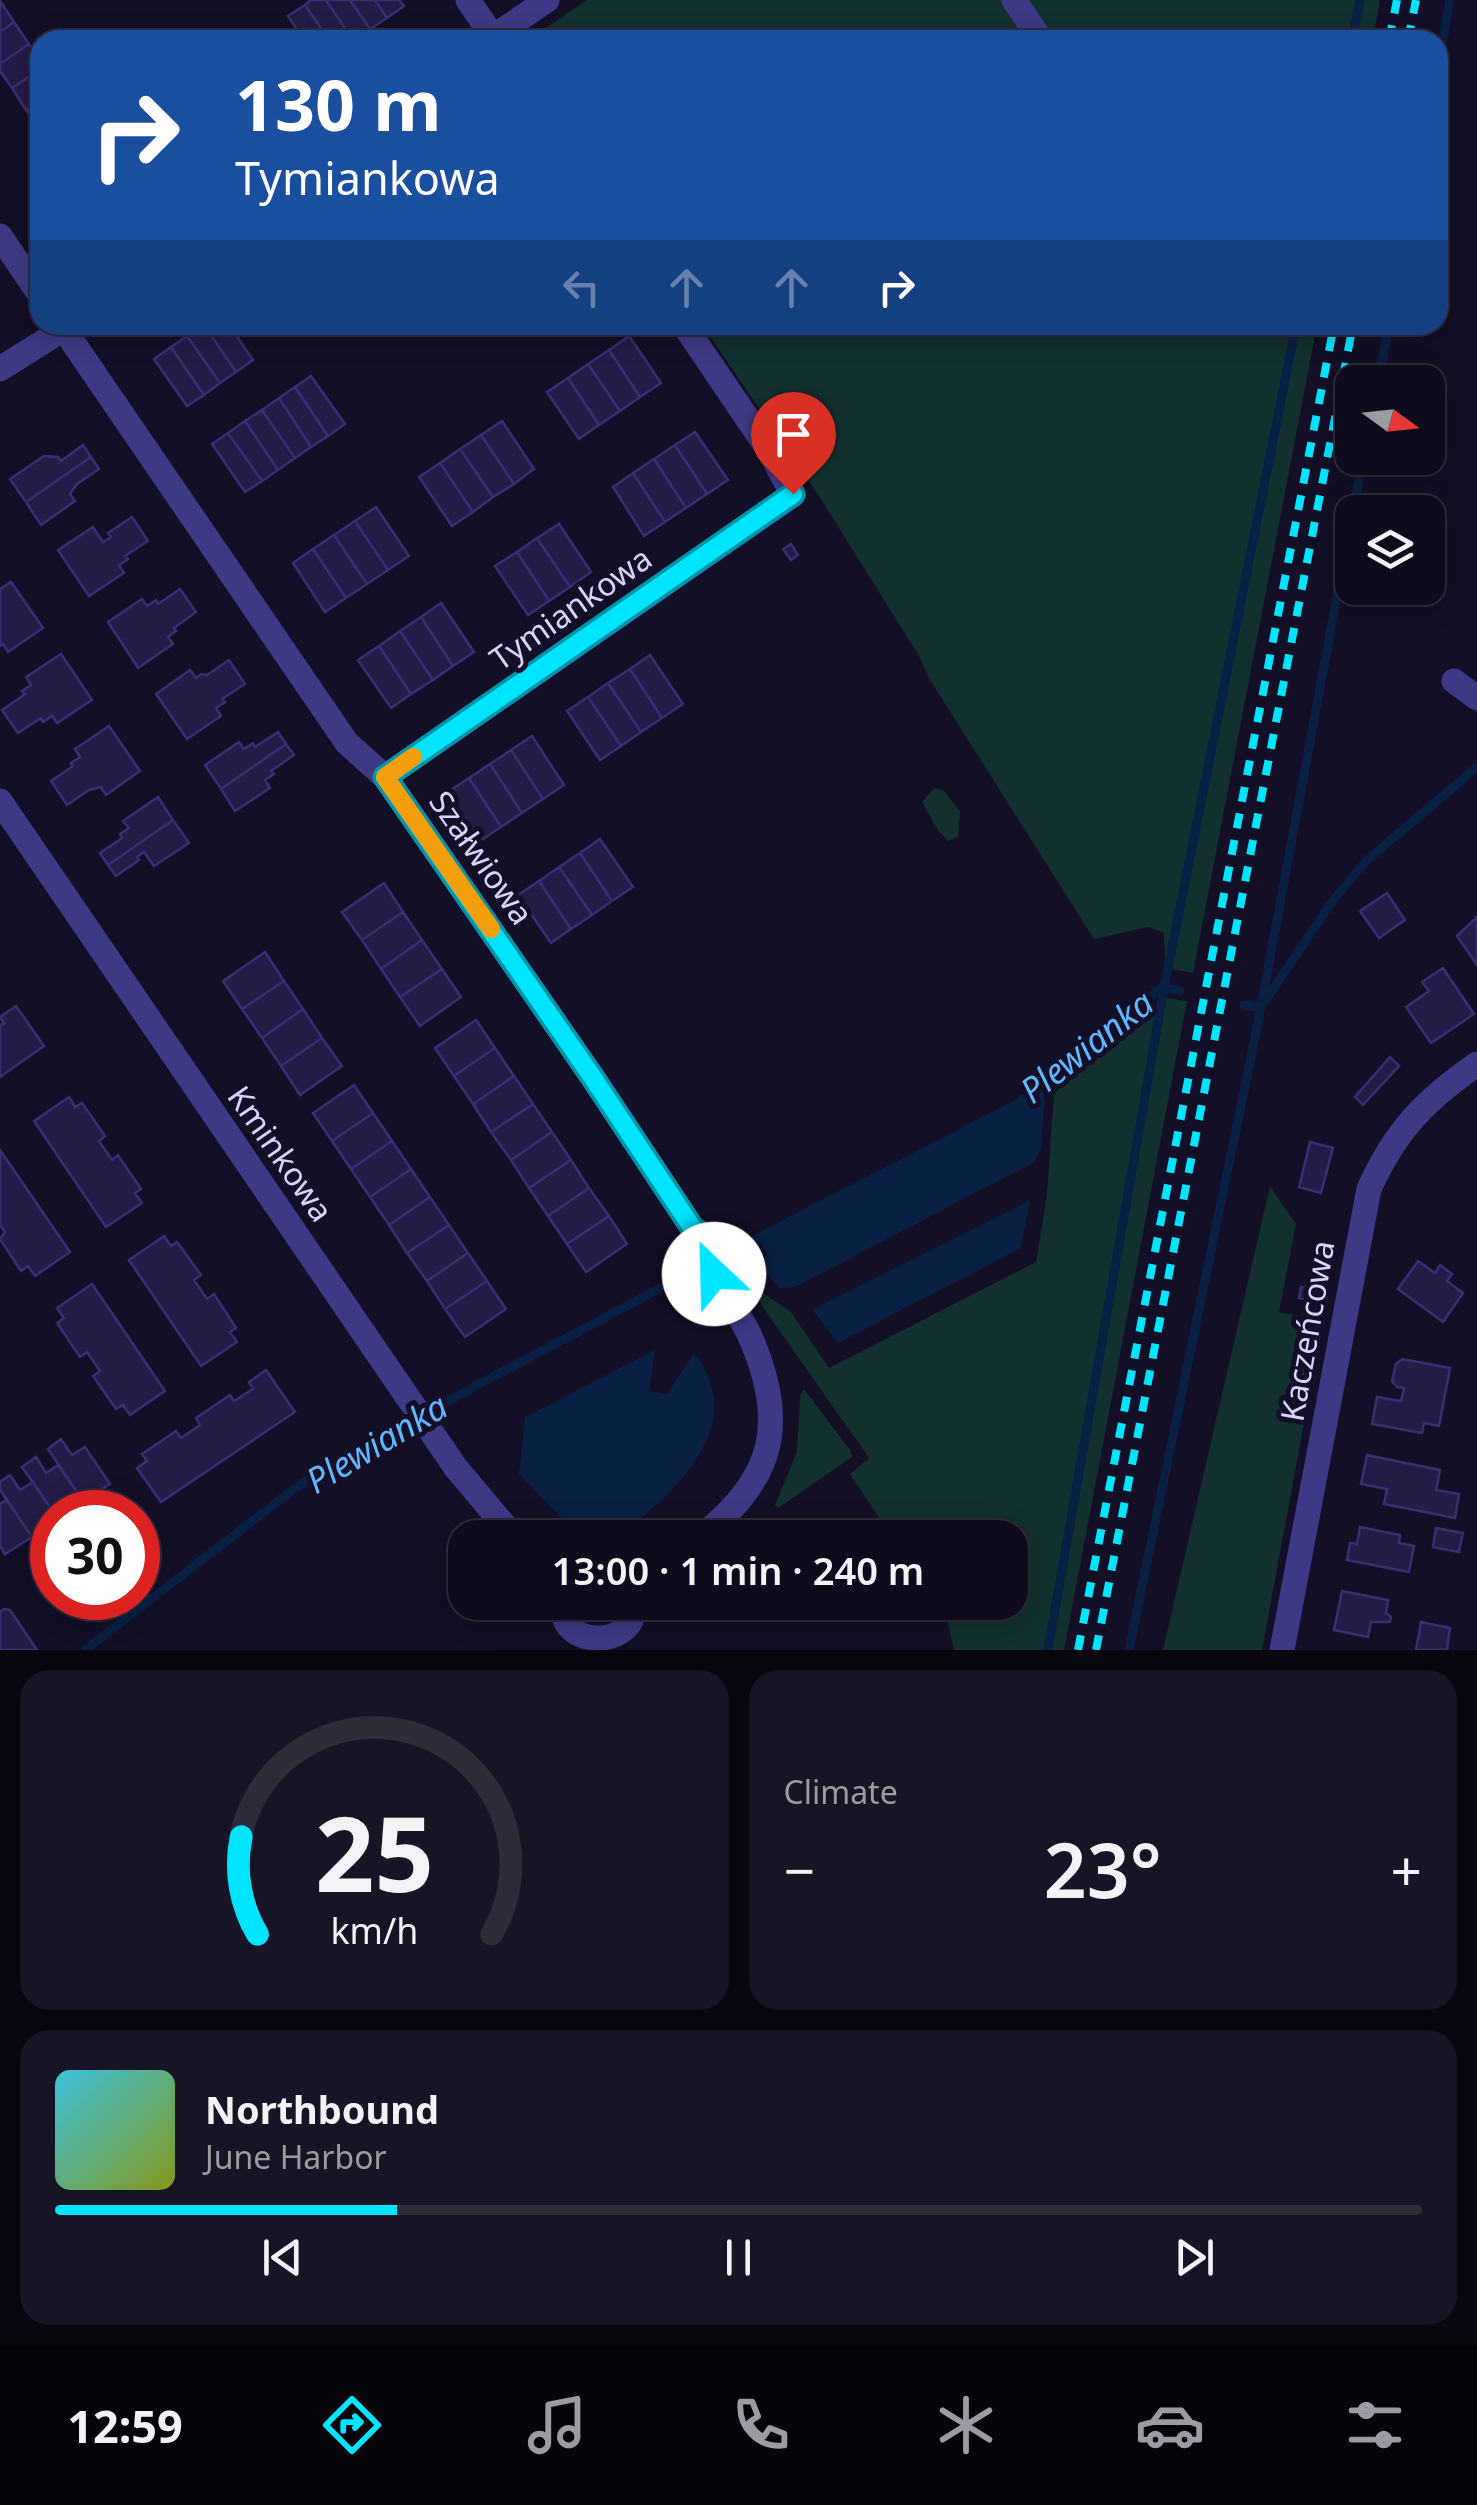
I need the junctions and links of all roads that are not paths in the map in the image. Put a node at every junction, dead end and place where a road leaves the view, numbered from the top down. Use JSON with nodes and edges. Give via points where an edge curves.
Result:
{"nodes":[{"id":1,"x":468,"y":0,"type":"edge"},
{"id":2,"x":547,"y":0,"type":"edge"},
{"id":3,"x":1014,"y":0,"type":"edge"},
{"id":4,"x":486,"y":30,"type":"edge"},
{"id":5,"x":505,"y":30,"type":"edge"},
{"id":6,"x":1035,"y":30,"type":"edge"},
{"id":7,"x":0,"y":236,"type":"edge"},
{"id":8,"x":30,"y":280,"type":"edge"},
{"id":9,"x":51,"y":335,"type":"edge"},
{"id":10,"x":71,"y":335,"type":"edge"},
{"id":11,"x":691,"y":335,"type":"edge"},
{"id":12,"x":0,"y":369,"type":"edge"},
{"id":13,"x":1454,"y":681,"type":"dead end"},
{"id":14,"x":1477,"y":698,"type":"edge"},
{"id":15,"x":385,"y":777,"type":"junction"},
{"id":16,"x":0,"y":801,"type":"edge"},
{"id":17,"x":1477,"y":1064,"type":"edge"},
{"id":18,"x":500,"y":1520,"type":"edge"},
{"id":19,"x":719,"y":1520,"type":"edge"},
{"id":20,"x":564,"y":1620,"type":"edge"},
{"id":21,"x":632,"y":1620,"type":"edge"},
{"id":22,"x":605,"y":1650,"type":"edge"},
{"id":23,"x":1282,"y":1650,"type":"edge"}],
"edges":[{"from":1,"to":4,"type":"street"},
{"from":2,"to":5,"type":"street"},
{"from":3,"to":6,"type":"street"},
{"from":7,"to":8,"type":"street"},
{"from":9,"to":12,"type":"street"},
{"from":10,"to":15,"type":"street","name":"Szałwiowa","via":[[347,744]]},
{"from":11,"to":15,"type":"street","name":"Tymiankowa","via":[[793,494]]},
{"from":13,"to":14,"type":"street"},
{"from":15,"to":19,"type":"street","name":"Szałwiowa","via":[[693,1229],[704,1235],[714,1274],[748,1332],[768,1382],[772,1433],[744,1497]]},
{"from":16,"to":18,"type":"street","name":"Kminkowa","via":[[456,1468]]},
{"from":17,"to":23,"type":"street","name":"Kaczeńcowa","via":[[1400,1132],[1370,1190]]},
{"from":20,"to":22,"type":"street","via":[[585,1647]]},
{"from":21,"to":22,"type":"street"}]}
